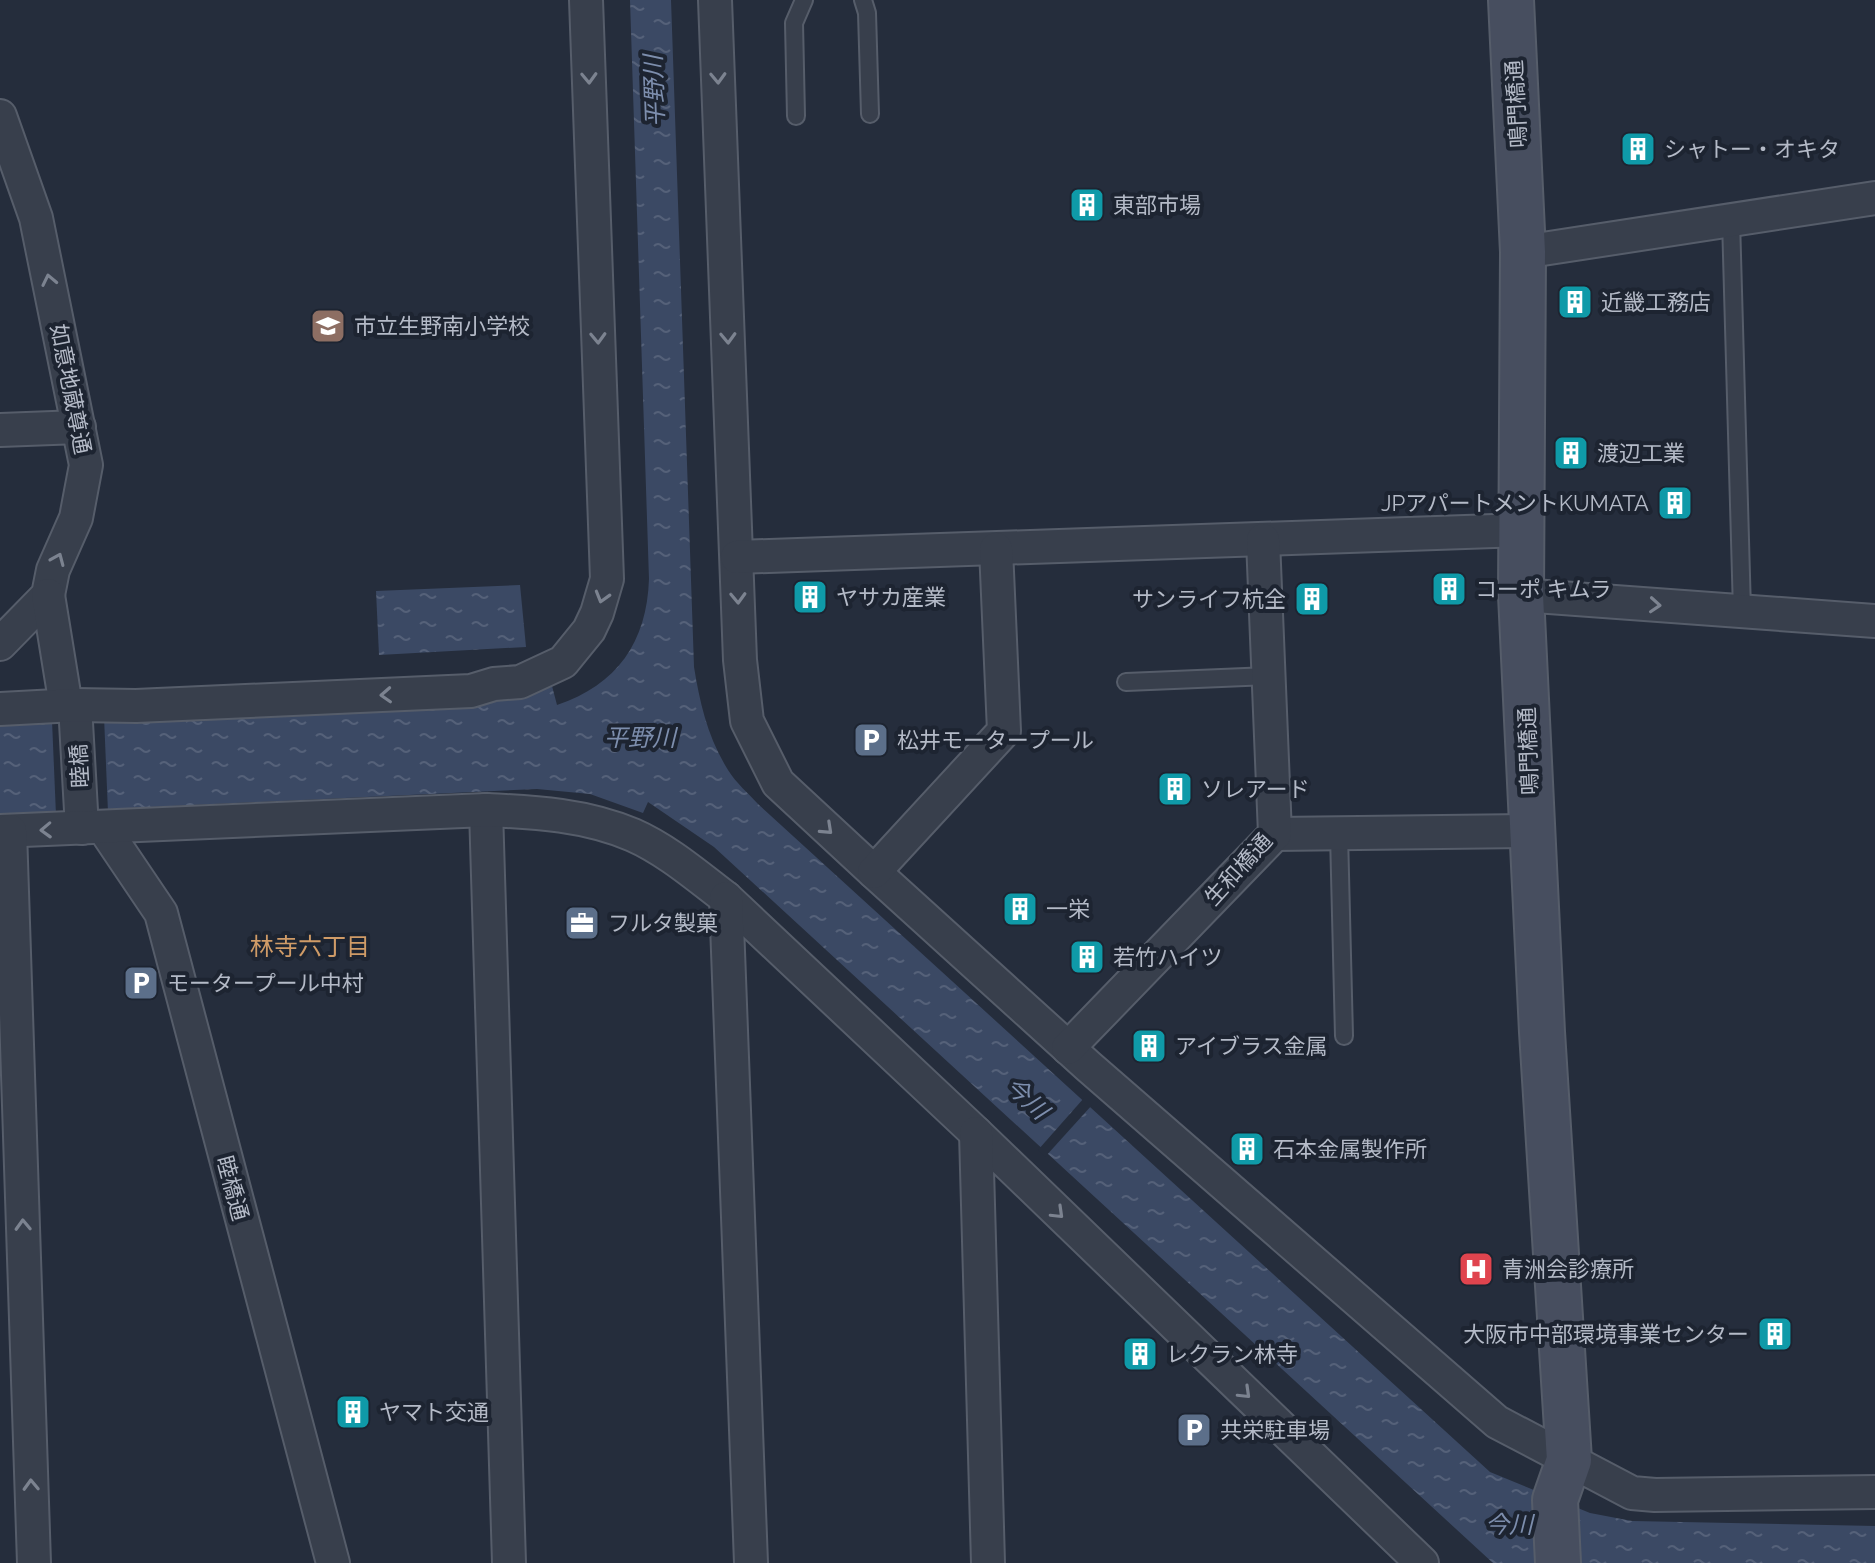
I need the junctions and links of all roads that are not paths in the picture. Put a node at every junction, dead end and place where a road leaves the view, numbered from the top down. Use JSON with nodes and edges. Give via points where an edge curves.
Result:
{"nodes":[{"id":1,"x":586,"y":0,"type":"edge"},
{"id":2,"x":715,"y":0,"type":"edge"},
{"id":3,"x":804,"y":0,"type":"edge"},
{"id":4,"x":863,"y":0,"type":"edge"},
{"id":5,"x":1511,"y":0,"type":"edge"},
{"id":6,"x":870,"y":114,"type":"dead end"},
{"id":7,"x":0,"y":116,"type":"edge"},
{"id":8,"x":796,"y":116,"type":"dead end"},
{"id":9,"x":1875,"y":198,"type":"edge"},
{"id":10,"x":1731,"y":220,"type":"junction"},
{"id":11,"x":1523,"y":252,"type":"junction"},
{"id":12,"x":79,"y":427,"type":"junction"},
{"id":13,"x":0,"y":430,"type":"edge"},
{"id":14,"x":1523,"y":530,"type":"junction"},
{"id":15,"x":1263,"y":540,"type":"junction"},
{"id":16,"x":996,"y":549,"type":"junction"},
{"id":17,"x":737,"y":557,"type":"junction"},
{"id":18,"x":48,"y":595,"type":"junction"},
{"id":19,"x":1521,"y":595,"type":"junction"},
{"id":20,"x":1742,"y":611,"type":"junction"},
{"id":21,"x":1875,"y":621,"type":"edge"},
{"id":22,"x":0,"y":644,"type":"edge"},
{"id":23,"x":1269,"y":676,"type":"junction"},
{"id":24,"x":1126,"y":682,"type":"dead end"},
{"id":25,"x":0,"y":709,"type":"edge"},
{"id":26,"x":73,"y":710,"type":"junction"},
{"id":27,"x":486,"y":810,"type":"junction"},
{"id":28,"x":89,"y":823,"type":"junction"},
{"id":29,"x":5,"y":831,"type":"edge"},
{"id":30,"x":1531,"y":831,"type":"junction"},
{"id":31,"x":1275,"y":834,"type":"junction"},
{"id":32,"x":1339,"y":834,"type":"junction"},
{"id":33,"x":874,"y":872,"type":"junction"},
{"id":34,"x":726,"y":898,"type":"junction"},
{"id":35,"x":1344,"y":1036,"type":"dead end"},
{"id":36,"x":1068,"y":1048,"type":"junction"},
{"id":37,"x":976,"y":1133,"type":"junction"},
{"id":38,"x":1562,"y":1480,"type":"junction"},
{"id":39,"x":1875,"y":1492,"type":"edge"},
{"id":40,"x":34,"y":1563,"type":"edge"},
{"id":41,"x":333,"y":1563,"type":"edge"},
{"id":42,"x":509,"y":1563,"type":"edge"},
{"id":43,"x":751,"y":1563,"type":"edge"},
{"id":44,"x":988,"y":1563,"type":"edge"},
{"id":45,"x":1422,"y":1563,"type":"edge"},
{"id":46,"x":1558,"y":1563,"type":"edge"}],
"edges":[{"from":1,"to":26,"type":"street","one_way":true,"via":[[607,579],[597,613],[576,648],[563,662],[520,682],[471,691]]},
{"from":2,"to":17,"type":"street","one_way":true},
{"from":3,"to":8,"type":"lane","via":[[794,23]]},
{"from":4,"to":6,"type":"lane"},
{"from":5,"to":11,"type":"street","name":"鳴門橋通"},
{"from":12,"to":7,"type":"street","name":"如意地蔵尊通","one_way":true,"via":[[36,218]]},
{"from":9,"to":10,"type":"street"},
{"from":10,"to":11,"type":"street"},
{"from":10,"to":20,"type":"lane"},
{"from":11,"to":14,"type":"street","name":"鳴門橋通"},
{"from":12,"to":13,"type":"street"},
{"from":18,"to":12,"type":"street","name":"如意地蔵尊通","one_way":true,"via":[[84,485]]},
{"from":14,"to":15,"type":"street"},
{"from":14,"to":19,"type":"street","name":"鳴門橋通"},
{"from":15,"to":16,"type":"street"},
{"from":15,"to":23,"type":"street","name":"生和橋通"},
{"from":16,"to":17,"type":"street"},
{"from":16,"to":33,"type":"street","via":[[1004,731]]},
{"from":17,"to":33,"type":"street","one_way":true,"via":[[747,721],[778,783]]},
{"from":18,"to":22,"type":"street","name":"如意地蔵尊通"},
{"from":18,"to":26,"type":"street"},
{"from":19,"to":20,"type":"street","one_way":true},
{"from":19,"to":30,"type":"street","name":"鳴門橋通"},
{"from":20,"to":21,"type":"street"},
{"from":23,"to":24,"type":"lane"},
{"from":23,"to":31,"type":"street","name":"生和橋通"},
{"from":25,"to":26,"type":"street"},
{"from":26,"to":28,"type":"street","name":"睦橋"},
{"from":27,"to":28,"type":"street"},
{"from":27,"to":34,"type":"street","via":[[558,814],[634,836]]},
{"from":27,"to":42,"type":"street"},
{"from":28,"to":29,"type":"street","one_way":true},
{"from":28,"to":41,"type":"street","name":"睦橋通","via":[[161,913]]},
{"from":40,"to":29,"type":"street","one_way":true},
{"from":30,"to":32,"type":"street"},
{"from":30,"to":38,"type":"street","name":"鳴門橋通"},
{"from":31,"to":32,"type":"street"},
{"from":31,"to":36,"type":"street","name":"生和橋通"},
{"from":32,"to":35,"type":"lane"},
{"from":33,"to":36,"type":"street"},
{"from":34,"to":37,"type":"street"},
{"from":34,"to":43,"type":"street"},
{"from":36,"to":38,"type":"street"},
{"from":37,"to":44,"type":"street"},
{"from":37,"to":45,"type":"street","one_way":true},
{"from":38,"to":39,"type":"street","via":[[1655,1495]]},
{"from":38,"to":46,"type":"street","name":"鳴門橋通"}]}
